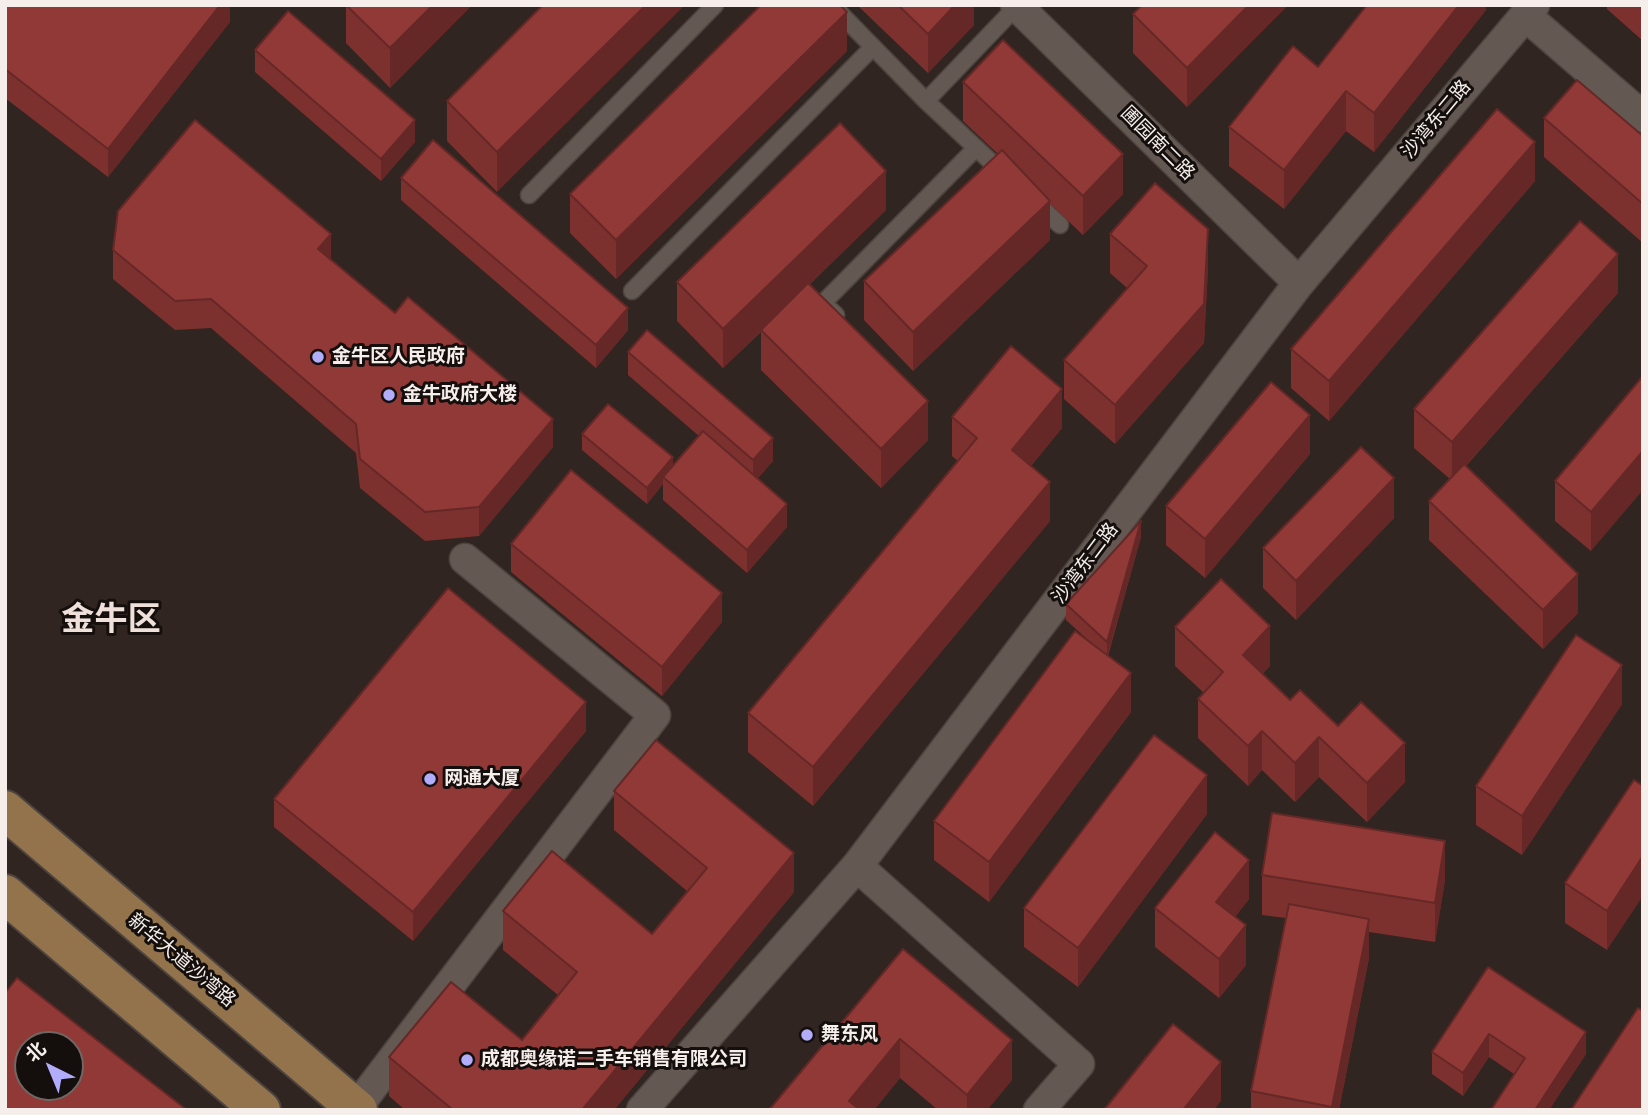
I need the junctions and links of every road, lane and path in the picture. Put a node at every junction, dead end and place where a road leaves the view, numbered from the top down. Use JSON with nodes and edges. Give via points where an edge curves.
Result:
{"nodes":[{"id":1,"x":715,"y":5,"type":"edge"},
{"id":2,"x":832,"y":5,"type":"edge"},
{"id":3,"x":1016,"y":6,"type":"edge"},
{"id":4,"x":1530,"y":10,"type":"edge"},
{"id":5,"x":873,"y":47,"type":"junction"},
{"id":6,"x":926,"y":101,"type":"junction"},
{"id":7,"x":1643,"y":117,"type":"edge"},
{"id":8,"x":976,"y":148,"type":"junction"},
{"id":9,"x":529,"y":195,"type":"dead end"},
{"id":10,"x":1060,"y":225,"type":"dead end"},
{"id":11,"x":1299,"y":283,"type":"junction"},
{"id":12,"x":632,"y":291,"type":"dead end"},
{"id":13,"x":851,"y":329,"type":"edge"},
{"id":14,"x":465,"y":559,"type":"dead end"},
{"id":15,"x":5,"y":810,"type":"edge"},
{"id":16,"x":857,"y":866,"type":"junction"},
{"id":17,"x":5,"y":894,"type":"edge"},
{"id":18,"x":357,"y":1109,"type":"edge"},
{"id":19,"x":261,"y":1110,"type":"edge"},
{"id":20,"x":642,"y":1110,"type":"edge"},
{"id":21,"x":1039,"y":1110,"type":"edge"}],
"edges":[{"from":1,"to":9,"type":"lane"},
{"from":2,"to":5,"type":"lane"},
{"from":3,"to":6,"type":"lane"},
{"from":3,"to":11,"type":"street","name":"圃园南二路"},
{"from":4,"to":7,"type":"street"},
{"from":4,"to":11,"type":"street","name":"沙湾东二路"},
{"from":5,"to":6,"type":"lane"},
{"from":5,"to":12,"type":"lane"},
{"from":6,"to":8,"type":"lane"},
{"from":8,"to":10,"type":"lane"},
{"from":8,"to":13,"type":"lane","via":[[823,303]]},
{"from":11,"to":16,"type":"street","name":"沙湾东二路"},
{"from":14,"to":18,"type":"street","via":[[655,715]]},
{"from":15,"to":18,"type":"main road","name":"新华大道沙湾路"},
{"from":16,"to":20,"type":"street","name":"沙湾东二路"},
{"from":16,"to":21,"type":"street","via":[[1079,1064]]},
{"from":17,"to":19,"type":"main road"}]}
